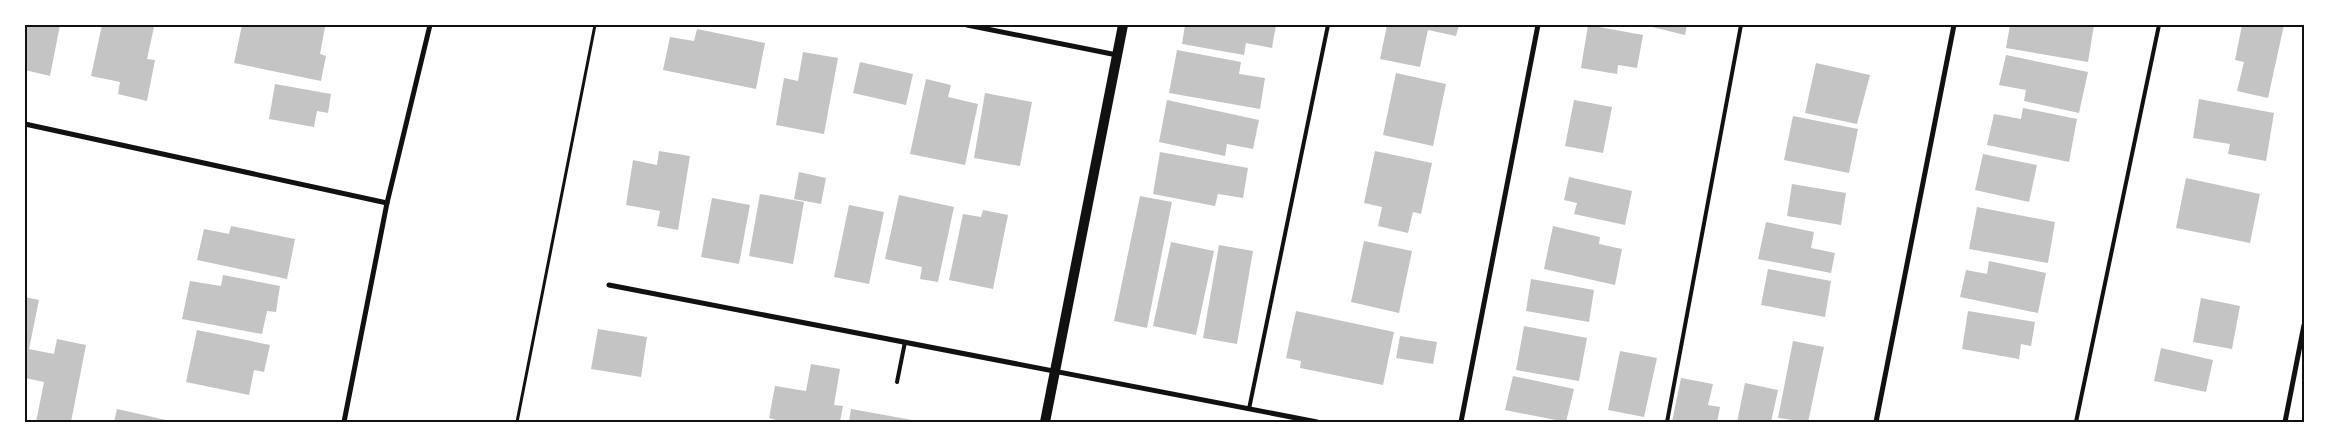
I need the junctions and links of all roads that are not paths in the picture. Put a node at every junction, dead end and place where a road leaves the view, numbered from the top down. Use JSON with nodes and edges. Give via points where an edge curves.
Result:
{"nodes":[{"id":1,"x":430,"y":25,"type":"edge"},
{"id":2,"x":968,"y":25,"type":"edge"},
{"id":3,"x":1122,"y":25,"type":"edge"},
{"id":4,"x":1328,"y":25,"type":"edge"},
{"id":5,"x":1538,"y":25,"type":"edge"},
{"id":6,"x":1741,"y":25,"type":"edge"},
{"id":7,"x":1954,"y":25,"type":"edge"},
{"id":8,"x":2159,"y":25,"type":"edge"},
{"id":9,"x":1117,"y":56,"type":"junction"},
{"id":10,"x":25,"y":124,"type":"edge"},
{"id":11,"x":387,"y":202,"type":"junction"},
{"id":12,"x":609,"y":285,"type":"dead end"},
{"id":13,"x":2304,"y":325,"type":"edge"},
{"id":14,"x":905,"y":342,"type":"junction"},
{"id":15,"x":1055,"y":372,"type":"junction"},
{"id":16,"x":897,"y":382,"type":"dead end"},
{"id":17,"x":1249,"y":409,"type":"junction"},
{"id":18,"x":344,"y":422,"type":"edge"},
{"id":19,"x":1045,"y":422,"type":"edge"},
{"id":20,"x":1317,"y":422,"type":"edge"},
{"id":21,"x":1460,"y":422,"type":"edge"},
{"id":22,"x":1667,"y":422,"type":"edge"},
{"id":23,"x":1876,"y":422,"type":"edge"},
{"id":24,"x":2076,"y":422,"type":"edge"},
{"id":25,"x":2285,"y":422,"type":"edge"}],
"edges":[{"from":1,"to":11,"type":"street"},
{"from":2,"to":9,"type":"street"},
{"from":3,"to":9,"type":"main road"},
{"from":4,"to":17,"type":"lane"},
{"from":5,"to":21,"type":"street"},
{"from":6,"to":22,"type":"lane"},
{"from":7,"to":23,"type":"street"},
{"from":8,"to":24,"type":"lane"},
{"from":9,"to":15,"type":"main road"},
{"from":10,"to":11,"type":"street"},
{"from":11,"to":18,"type":"street"},
{"from":12,"to":14,"type":"street"},
{"from":13,"to":25,"type":"street"},
{"from":14,"to":15,"type":"street"},
{"from":14,"to":16,"type":"lane"},
{"from":15,"to":17,"type":"street"},
{"from":15,"to":19,"type":"main road"},
{"from":17,"to":20,"type":"street"}]}
